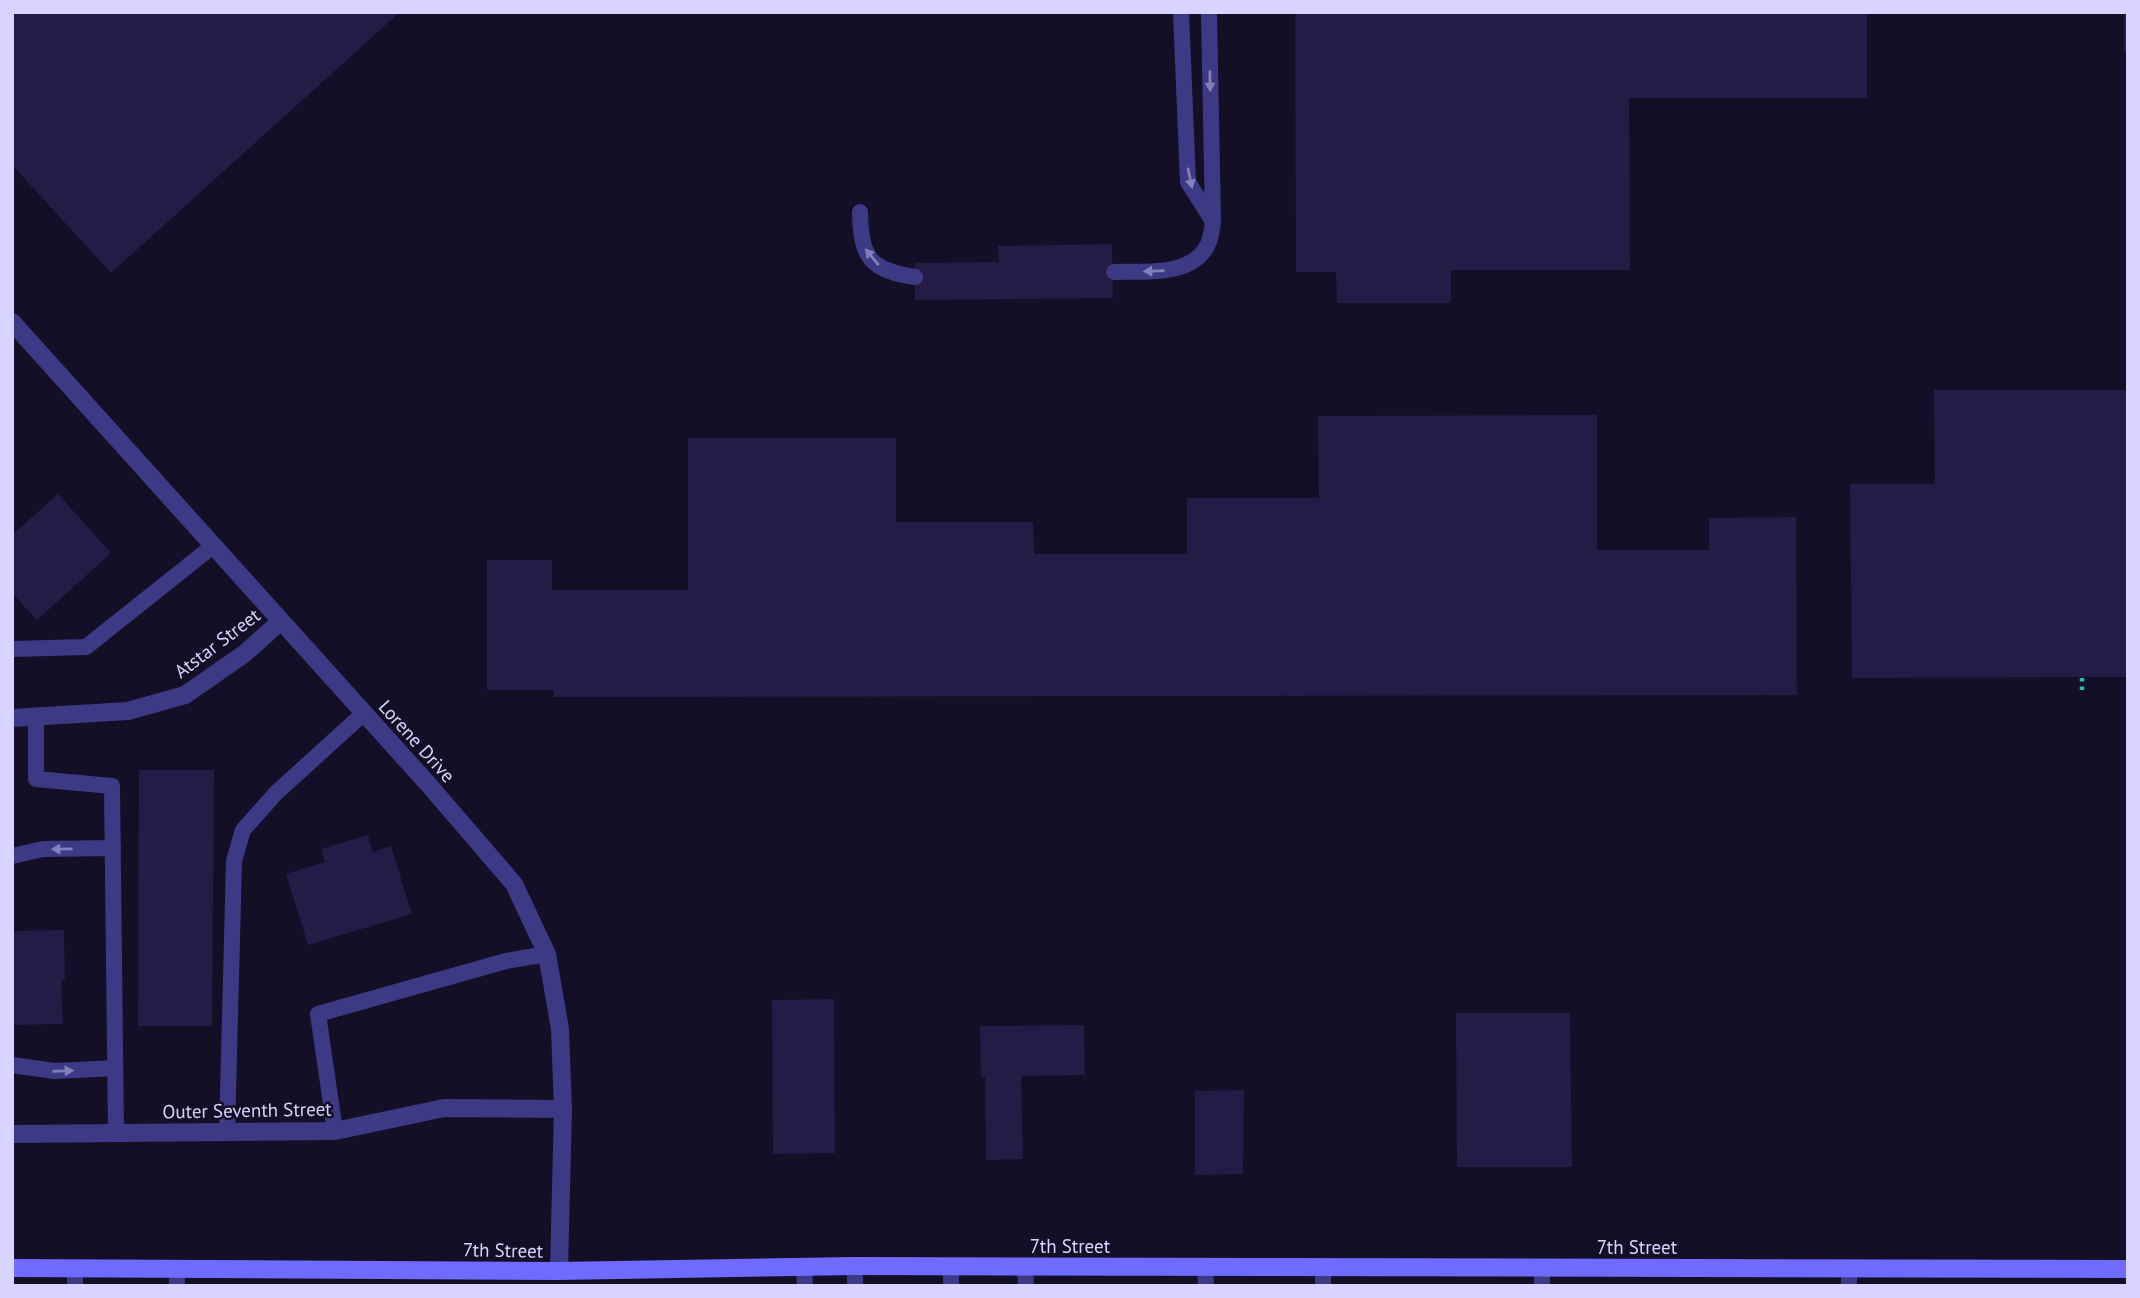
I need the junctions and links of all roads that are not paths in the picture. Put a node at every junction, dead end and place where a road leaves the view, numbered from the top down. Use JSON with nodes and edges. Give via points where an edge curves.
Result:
{"nodes":[{"id":1,"x":1181,"y":12,"type":"edge"},
{"id":2,"x":1209,"y":13,"type":"edge"},
{"id":3,"x":860,"y":212,"type":"dead end"},
{"id":4,"x":1213,"y":222,"type":"junction"},
{"id":5,"x":1114,"y":272,"type":"dead end"},
{"id":6,"x":915,"y":277,"type":"dead end"},
{"id":7,"x":12,"y":322,"type":"edge"},
{"id":8,"x":213,"y":546,"type":"junction"},
{"id":9,"x":281,"y":621,"type":"junction"},
{"id":10,"x":12,"y":649,"type":"edge"},
{"id":11,"x":363,"y":713,"type":"junction"},
{"id":12,"x":12,"y":718,"type":"edge"},
{"id":13,"x":36,"y":718,"type":"junction"},
{"id":14,"x":113,"y":848,"type":"junction"},
{"id":15,"x":12,"y":856,"type":"edge"},
{"id":16,"x":547,"y":954,"type":"junction"},
{"id":17,"x":12,"y":1065,"type":"edge"},
{"id":18,"x":115,"y":1068,"type":"junction"},
{"id":19,"x":563,"y":1109,"type":"junction"},
{"id":20,"x":335,"y":1131,"type":"junction"},
{"id":21,"x":227,"y":1132,"type":"junction"},
{"id":22,"x":116,"y":1133,"type":"junction"},
{"id":23,"x":12,"y":1134,"type":"edge"},
{"id":24,"x":804,"y":1266,"type":"junction"},
{"id":25,"x":855,"y":1266,"type":"junction"},
{"id":26,"x":951,"y":1267,"type":"junction"},
{"id":27,"x":1025,"y":1267,"type":"junction"},
{"id":28,"x":1205,"y":1267,"type":"junction"},
{"id":29,"x":12,"y":1268,"type":"edge"},
{"id":30,"x":2128,"y":1269,"type":"edge"},
{"id":31,"x":75,"y":1277,"type":"edge"},
{"id":32,"x":177,"y":1277,"type":"edge"},
{"id":33,"x":1323,"y":1277,"type":"edge"},
{"id":34,"x":1542,"y":1277,"type":"edge"},
{"id":35,"x":1849,"y":1277,"type":"edge"},
{"id":36,"x":559,"y":1278,"type":"edge"},
{"id":37,"x":805,"y":1286,"type":"edge"},
{"id":38,"x":855,"y":1286,"type":"edge"},
{"id":39,"x":951,"y":1286,"type":"edge"},
{"id":40,"x":1026,"y":1286,"type":"edge"},
{"id":41,"x":1206,"y":1286,"type":"edge"}],
"edges":[{"from":1,"to":4,"type":"lane","one_way":true,"via":[[1188,182]]},
{"from":2,"to":4,"type":"lane","one_way":true},
{"from":6,"to":3,"type":"lane","one_way":true,"via":[[892,273],[872,262],[860,240]]},
{"from":4,"to":5,"type":"lane","one_way":true,"via":[[1208,244],[1196,261],[1170,270]]},
{"from":7,"to":8,"type":"street","name":"Lorene Drive"},
{"from":8,"to":9,"type":"street","name":"Lorene Drive"},
{"from":8,"to":10,"type":"lane","via":[[86,647]]},
{"from":9,"to":11,"type":"street","name":"Lorene Drive"},
{"from":9,"to":13,"type":"street","name":"Atstar Street","via":[[244,654],[185,695],[128,712]]},
{"from":11,"to":16,"type":"street","name":"Lorene Drive","via":[[514,884]]},
{"from":11,"to":21,"type":"lane","via":[[243,830],[234,861]]},
{"from":12,"to":13,"type":"street","name":"Atstar Street"},
{"from":13,"to":14,"type":"lane","via":[[36,779],[112,786]]},
{"from":14,"to":15,"type":"lane","one_way":true,"via":[[43,849]]},
{"from":14,"to":18,"type":"lane"},
{"from":16,"to":19,"type":"street","name":"Lorene Drive","via":[[560,1029]]},
{"from":16,"to":20,"type":"lane","via":[[506,961],[318,1014]]},
{"from":17,"to":18,"type":"lane","one_way":true,"via":[[54,1071]]},
{"from":18,"to":22,"type":"lane"},
{"from":19,"to":20,"type":"street","name":"Outer Seventh Street","via":[[444,1108]]},
{"from":19,"to":36,"type":"street","name":"Lorene Drive"},
{"from":20,"to":21,"type":"street","name":"Outer Seventh Street"},
{"from":21,"to":22,"type":"street","name":"Outer Seventh Street"},
{"from":22,"to":23,"type":"street","name":"Outer Seventh Street"},
{"from":24,"to":25,"type":"main road","name":"7th Street"},
{"from":24,"to":36,"type":"main road","name":"7th Street"},
{"from":24,"to":37,"type":"lane"},
{"from":25,"to":26,"type":"main road","name":"7th Street"},
{"from":25,"to":38,"type":"lane"},
{"from":26,"to":27,"type":"main road","name":"7th Street"},
{"from":26,"to":39,"type":"lane"},
{"from":27,"to":28,"type":"main road","name":"7th Street"},
{"from":27,"to":40,"type":"lane"},
{"from":28,"to":33,"type":"main road","name":"7th Street"},
{"from":28,"to":41,"type":"lane"},
{"from":29,"to":31,"type":"main road","name":"7th Street"},
{"from":30,"to":35,"type":"main road","name":"7th Street"},
{"from":31,"to":32,"type":"main road","name":"7th Street"},
{"from":32,"to":36,"type":"main road","name":"7th Street"},
{"from":33,"to":34,"type":"main road","name":"7th Street"},
{"from":34,"to":35,"type":"main road","name":"7th Street"}]}
